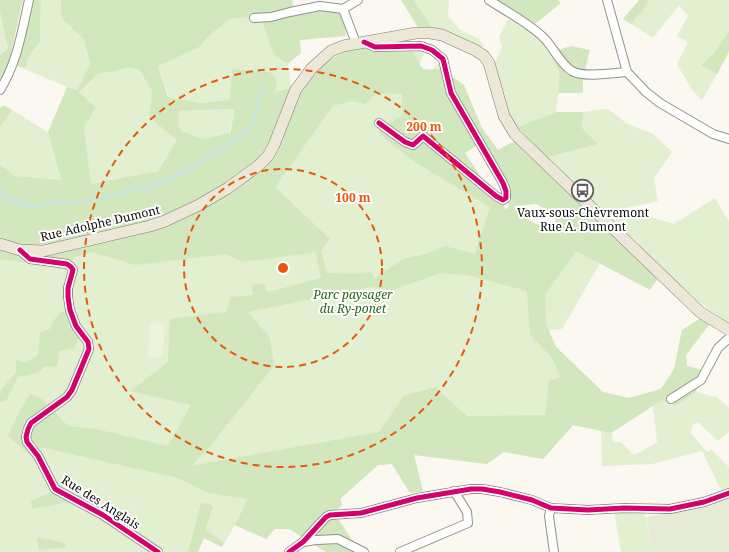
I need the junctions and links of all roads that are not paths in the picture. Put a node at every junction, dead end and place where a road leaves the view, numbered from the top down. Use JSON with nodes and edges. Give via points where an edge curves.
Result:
{"nodes":[{"id":1,"x":29,"y":0,"type":"edge"},
{"id":2,"x":358,"y":0,"type":"edge"},
{"id":3,"x":489,"y":0,"type":"edge"},
{"id":4,"x":607,"y":0,"type":"edge"},
{"id":5,"x":343,"y":9,"type":"junction"},
{"id":6,"x":254,"y":18,"type":"dead end"},
{"id":7,"x":360,"y":43,"type":"junction"},
{"id":8,"x":627,"y":72,"type":"junction"},
{"id":9,"x":0,"y":90,"type":"edge"},
{"id":10,"x":379,"y":123,"type":"dead end"},
{"id":11,"x":729,"y":139,"type":"edge"},
{"id":12,"x":0,"y":244,"type":"edge"},
{"id":13,"x":20,"y":250,"type":"junction"},
{"id":14,"x":729,"y":330,"type":"edge"},
{"id":15,"x":729,"y":338,"type":"edge"},
{"id":16,"x":671,"y":399,"type":"dead end"},
{"id":17,"x":454,"y":492,"type":"junction"},
{"id":18,"x":729,"y":493,"type":"edge"},
{"id":19,"x":550,"y":508,"type":"junction"},
{"id":20,"x":303,"y":542,"type":"junction"},
{"id":21,"x":158,"y":552,"type":"edge"},
{"id":22,"x":289,"y":552,"type":"edge"},
{"id":23,"x":364,"y":552,"type":"edge"},
{"id":24,"x":400,"y":552,"type":"edge"},
{"id":25,"x":554,"y":552,"type":"edge"}],
"edges":[{"from":1,"to":9,"type":"street","via":[[14,60]]},
{"from":2,"to":5,"type":"street"},
{"from":3,"to":8,"type":"street","via":[[545,39],[572,72]]},
{"from":4,"to":8,"type":"street"},
{"from":5,"to":6,"type":"street","via":[[320,6],[271,17]]},
{"from":5,"to":7,"type":"street"},
{"from":7,"to":10,"type":"street","via":[[375,47],[421,46],[432,50],[443,59],[451,93],[503,183],[506,198],[503,200],[496,196],[423,136],[413,145]]},
{"from":7,"to":13,"type":"main road","name":"Rue Adolphe Dumont","via":[[332,51],[311,69],[296,89],[268,156],[228,188],[183,213],[150,226],[54,249]]},
{"from":7,"to":14,"type":"main road","name":"Rue Adolphe Dumont","via":[[430,33],[442,35],[484,56],[492,69],[504,116],[515,134],[700,312]]},
{"from":8,"to":11,"type":"street","via":[[660,103],[713,134]]},
{"from":12,"to":13,"type":"main road","name":"Rue Adolphe Dumont"},
{"from":13,"to":21,"type":"street","name":"Rue des Anglais","via":[[30,258],[67,264],[71,267],[73,270],[68,288],[70,310],[76,326],[88,342],[89,350],[72,390],[67,397],[31,423],[26,437],[27,442],[38,456],[54,489],[103,515]]},
{"from":15,"to":16,"type":"street","via":[[718,348],[701,380]]},
{"from":17,"to":19,"type":"street","via":[[500,492],[532,500]]},
{"from":17,"to":20,"type":"street","via":[[417,498],[361,513],[330,515]]},
{"from":17,"to":24,"type":"street","via":[[467,512],[468,523]]},
{"from":18,"to":19,"type":"street","via":[[704,502],[670,509]]},
{"from":19,"to":25,"type":"street"},
{"from":20,"to":22,"type":"street"},
{"from":20,"to":23,"type":"street","via":[[338,539]]}]}
